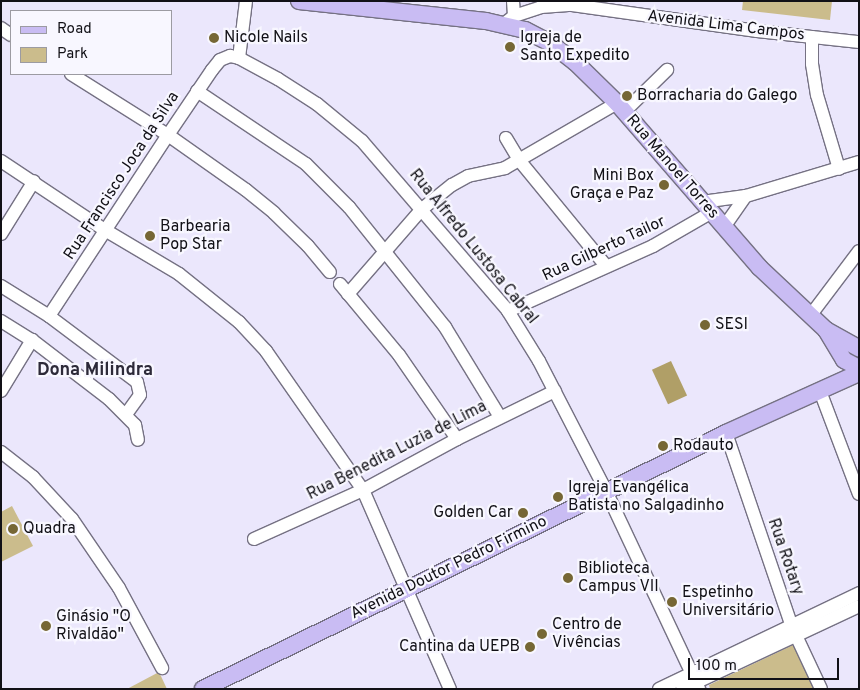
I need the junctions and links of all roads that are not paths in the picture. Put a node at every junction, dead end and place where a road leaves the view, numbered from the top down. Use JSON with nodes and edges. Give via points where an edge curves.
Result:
{"nodes":[{"id":1,"x":246,"y":1,"type":"edge"},
{"id":2,"x":300,"y":1,"type":"edge"},
{"id":3,"x":513,"y":1,"type":"edge"},
{"id":4,"x":398,"y":6,"type":"edge"},
{"id":5,"x":509,"y":20,"type":"junction"},
{"id":6,"x":812,"y":37,"type":"junction"},
{"id":7,"x":859,"y":42,"type":"edge"},
{"id":8,"x":239,"y":58,"type":"junction"},
{"id":9,"x":667,"y":70,"type":"dead end"},
{"id":10,"x":73,"y":75,"type":"edge"},
{"id":11,"x":197,"y":91,"type":"junction"},
{"id":12,"x":621,"y":107,"type":"junction"},
{"id":13,"x":168,"y":135,"type":"junction"},
{"id":14,"x":506,"y":138,"type":"dead end"},
{"id":15,"x":519,"y":160,"type":"junction"},
{"id":16,"x":1,"y":161,"type":"edge"},
{"id":17,"x":859,"y":162,"type":"edge"},
{"id":18,"x":839,"y":169,"type":"junction"},
{"id":19,"x":34,"y":181,"type":"junction"},
{"id":20,"x":746,"y":196,"type":"junction"},
{"id":21,"x":707,"y":207,"type":"junction"},
{"id":22,"x":422,"y":209,"type":"junction"},
{"id":23,"x":724,"y":227,"type":"junction"},
{"id":24,"x":105,"y":230,"type":"junction"},
{"id":25,"x":1,"y":234,"type":"edge"},
{"id":26,"x":385,"y":250,"type":"junction"},
{"id":27,"x":859,"y":250,"type":"edge"},
{"id":28,"x":606,"y":266,"type":"junction"},
{"id":29,"x":330,"y":272,"type":"dead end"},
{"id":30,"x":340,"y":284,"type":"dead end"},
{"id":31,"x":1,"y":286,"type":"edge"},
{"id":32,"x":348,"y":294,"type":"junction"},
{"id":33,"x":508,"y":311,"type":"junction"},
{"id":34,"x":49,"y":316,"type":"junction"},
{"id":35,"x":810,"y":316,"type":"junction"},
{"id":36,"x":1,"y":321,"type":"edge"},
{"id":37,"x":826,"y":330,"type":"junction"},
{"id":38,"x":32,"y":340,"type":"junction"},
{"id":39,"x":859,"y":348,"type":"edge"},
{"id":40,"x":837,"y":352,"type":"junction"},
{"id":41,"x":859,"y":368,"type":"edge"},
{"id":42,"x":859,"y":373,"type":"edge"},
{"id":43,"x":827,"y":388,"type":"junction"},
{"id":44,"x":1,"y":391,"type":"edge"},
{"id":45,"x":555,"y":391,"type":"junction"},
{"id":46,"x":126,"y":414,"type":"junction"},
{"id":47,"x":500,"y":417,"type":"junction"},
{"id":48,"x":726,"y":432,"type":"junction"},
{"id":49,"x":457,"y":439,"type":"junction"},
{"id":50,"x":138,"y":440,"type":"dead end"},
{"id":51,"x":1,"y":452,"type":"edge"},
{"id":52,"x":363,"y":490,"type":"junction"},
{"id":53,"x":606,"y":491,"type":"junction"},
{"id":54,"x":859,"y":494,"type":"edge"},
{"id":55,"x":254,"y":539,"type":"dead end"},
{"id":56,"x":405,"y":589,"type":"junction"},
{"id":57,"x":859,"y":593,"type":"edge"},
{"id":58,"x":859,"y":606,"type":"edge"},
{"id":59,"x":794,"y":631,"type":"junction"},
{"id":60,"x":162,"y":668,"type":"dead end"},
{"id":61,"x":695,"y":681,"type":"edge"},
{"id":62,"x":203,"y":689,"type":"edge"},
{"id":63,"x":450,"y":689,"type":"edge"},
{"id":64,"x":659,"y":689,"type":"edge"},
{"id":65,"x":682,"y":689,"type":"edge"},
{"id":66,"x":821,"y":689,"type":"edge"}],
"edges":[{"from":1,"to":8,"type":"street"},
{"from":2,"to":4,"type":"main road","name":"Avenida Lima Campos"},
{"from":3,"to":5,"type":"street"},
{"from":4,"to":5,"type":"main road","name":"Avenida Lima Campos"},
{"from":5,"to":6,"type":"street","name":"Avenida Lima Campos","via":[[541,7],[572,5]]},
{"from":5,"to":12,"type":"main road","name":"Rua Manoel Torres","via":[[549,42],[575,62]]},
{"from":6,"to":7,"type":"street","name":"Avenida Lima Campos"},
{"from":6,"to":18,"type":"street","via":[[817,95]]},
{"from":8,"to":11,"type":"street","name":"Rua Francisco Joca da Silva","via":[[225,58]]},
{"from":8,"to":22,"type":"street","name":"Rua Alfredo Lustosa Cabral","via":[[310,99],[344,124]]},
{"from":9,"to":12,"type":"street"},
{"from":10,"to":13,"type":"street"},
{"from":11,"to":13,"type":"street","name":"Rua Francisco Joca da Silva"},
{"from":11,"to":26,"type":"street","via":[[306,164],[349,207]]},
{"from":12,"to":15,"type":"street"},
{"from":12,"to":21,"type":"main road","name":"Rua Manoel Torres"},
{"from":13,"to":24,"type":"street","name":"Rua Francisco Joca da Silva"},
{"from":13,"to":29,"type":"street","via":[[274,212]]},
{"from":14,"to":15,"type":"street"},
{"from":15,"to":22,"type":"street","via":[[499,170],[468,176]]},
{"from":15,"to":28,"type":"street"},
{"from":16,"to":19,"type":"street"},
{"from":17,"to":18,"type":"street"},
{"from":18,"to":20,"type":"street"},
{"from":19,"to":24,"type":"street"},
{"from":19,"to":25,"type":"street"},
{"from":20,"to":21,"type":"street"},
{"from":20,"to":23,"type":"street"},
{"from":21,"to":23,"type":"main road","name":"Rua Manoel Torres"},
{"from":21,"to":28,"type":"street","name":"Rua Gilberto Tailor","via":[[676,234]]},
{"from":22,"to":26,"type":"street"},
{"from":22,"to":33,"type":"street","name":"Rua Alfredo Lustosa Cabral"},
{"from":23,"to":35,"type":"main road","name":"Rua Manoel Torres","via":[[759,267]]},
{"from":24,"to":34,"type":"street","name":"Rua Francisco Joca da Silva"},
{"from":24,"to":52,"type":"street","via":[[172,269],[239,322],[266,351]]},
{"from":26,"to":32,"type":"street"},
{"from":26,"to":47,"type":"street","via":[[445,327]]},
{"from":27,"to":35,"type":"street"},
{"from":28,"to":33,"type":"street","name":"Rua Gilberto Tailor"},
{"from":30,"to":32,"type":"street"},
{"from":31,"to":34,"type":"street"},
{"from":32,"to":49,"type":"street","via":[[399,355]]},
{"from":33,"to":45,"type":"street","name":"Rua Alfredo Lustosa Cabral"},
{"from":34,"to":46,"type":"street","via":[[137,382],[140,395]]},
{"from":35,"to":37,"type":"main road","name":"Rua Manoel Torres"},
{"from":36,"to":38,"type":"street"},
{"from":37,"to":39,"type":"main road","name":"Rua Manoel Torres"},
{"from":37,"to":40,"type":"main road","name":"Rua Manoel Torres"},
{"from":38,"to":44,"type":"street"},
{"from":38,"to":46,"type":"street"},
{"from":40,"to":41,"type":"main road","name":"Rua Manoel Torres"},
{"from":40,"to":43,"type":"main road","via":[[839,366]]},
{"from":42,"to":43,"type":"main road","name":"Avenida Doutor Pedro Firmino"},
{"from":43,"to":48,"type":"main road","name":"Avenida Doutor Pedro Firmino"},
{"from":43,"to":54,"type":"street"},
{"from":45,"to":47,"type":"street","name":"Rua Benedita Luzia de Lima"},
{"from":45,"to":53,"type":"street","name":"Rua Alfredo Lustosa Cabral"},
{"from":46,"to":50,"type":"street","via":[[135,425]]},
{"from":47,"to":49,"type":"street","name":"Rua Benedita Luzia de Lima"},
{"from":48,"to":53,"type":"main road","name":"Avenida Doutor Pedro Firmino"},
{"from":48,"to":59,"type":"street","name":"Rua Rotary"},
{"from":49,"to":52,"type":"street","name":"Rua Benedita Luzia de Lima"},
{"from":51,"to":60,"type":"street","via":[[33,477],[72,519],[119,588]]},
{"from":52,"to":55,"type":"street","name":"Rua Benedita Luzia de Lima"},
{"from":52,"to":56,"type":"street"},
{"from":53,"to":56,"type":"main road","name":"Avenida Doutor Pedro Firmino"},
{"from":53,"to":61,"type":"street","name":"Rua Alfredo Lustosa Cabral"},
{"from":56,"to":62,"type":"main road","name":"Avenida Doutor Pedro Firmino"},
{"from":56,"to":63,"type":"street"},
{"from":57,"to":59,"type":"street"},
{"from":58,"to":59,"type":"street"},
{"from":59,"to":61,"type":"street"},
{"from":59,"to":66,"type":"street","name":"Rua Rotary"},
{"from":61,"to":64,"type":"street"},
{"from":61,"to":65,"type":"street"}]}
